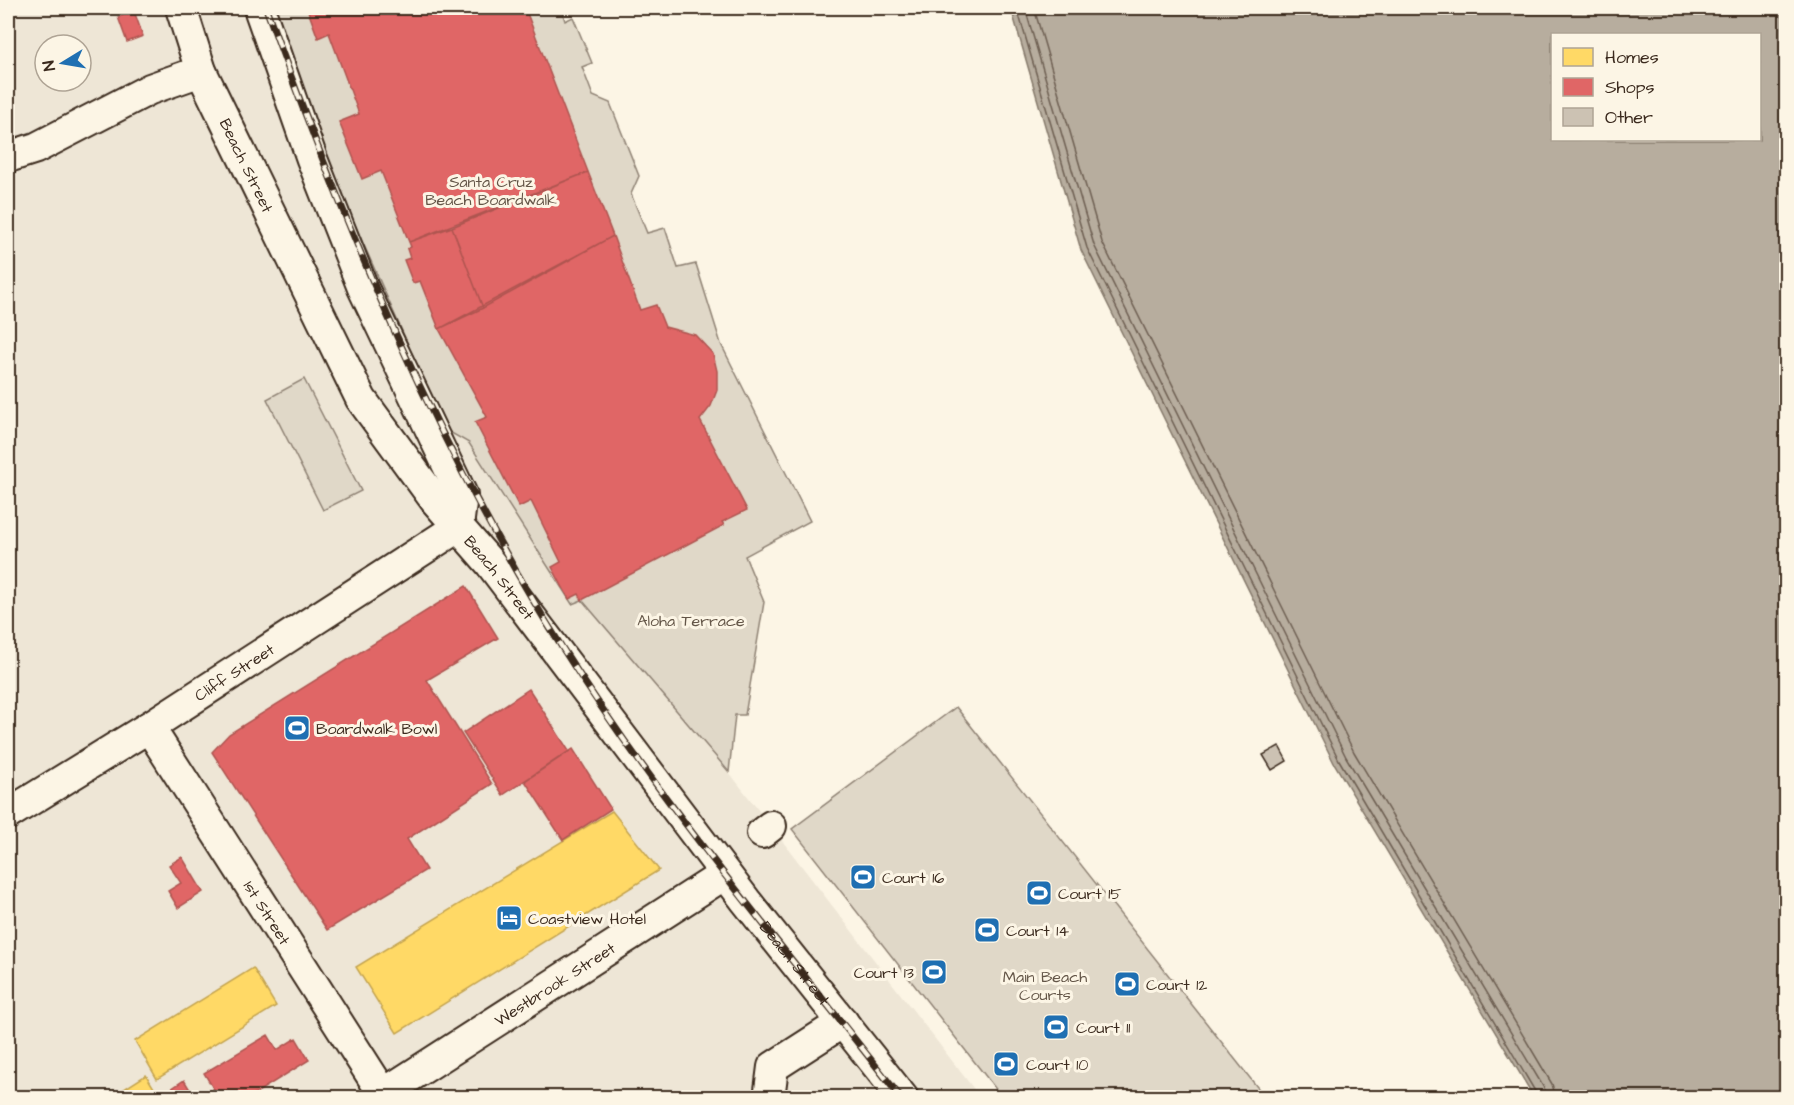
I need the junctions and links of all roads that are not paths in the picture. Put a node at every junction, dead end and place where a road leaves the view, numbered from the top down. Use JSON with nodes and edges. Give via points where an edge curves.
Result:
{"nodes":[{"id":1,"x":181,"y":8,"type":"edge"},
{"id":2,"x":259,"y":8,"type":"edge"},
{"id":3,"x":201,"y":71,"type":"junction"},
{"id":4,"x":8,"y":157,"type":"edge"},
{"id":5,"x":458,"y":527,"type":"junction"},
{"id":6,"x":149,"y":727,"type":"junction"},
{"id":7,"x":8,"y":814,"type":"edge"},
{"id":8,"x":725,"y":874,"type":"junction"},
{"id":9,"x":843,"y":1022,"type":"junction"},
{"id":10,"x":385,"y":1096,"type":"edge"},
{"id":11,"x":770,"y":1098,"type":"edge"},
{"id":12,"x":903,"y":1098,"type":"edge"}],
"edges":[{"from":1,"to":3,"type":"street","name":"Beach Street"},
{"from":2,"to":5,"type":"street","via":[[363,288],[462,495]]},
{"from":3,"to":4,"type":"street","via":[[150,88],[36,148]]},
{"from":3,"to":5,"type":"street","name":"Beach Street","via":[[361,399]]},
{"from":5,"to":6,"type":"street","name":"Cliff Street"},
{"from":5,"to":8,"type":"street","name":"Beach Street","via":[[490,563]]},
{"from":6,"to":7,"type":"street","name":"Cliff Street"},
{"from":6,"to":10,"type":"street","name":"1st Street"},
{"from":8,"to":9,"type":"street","name":"Beach Street"},
{"from":8,"to":10,"type":"street","name":"Westbrook Street"},
{"from":9,"to":11,"type":"street","via":[[773,1067]]},
{"from":9,"to":12,"type":"street","name":"Beach Street"}]}
